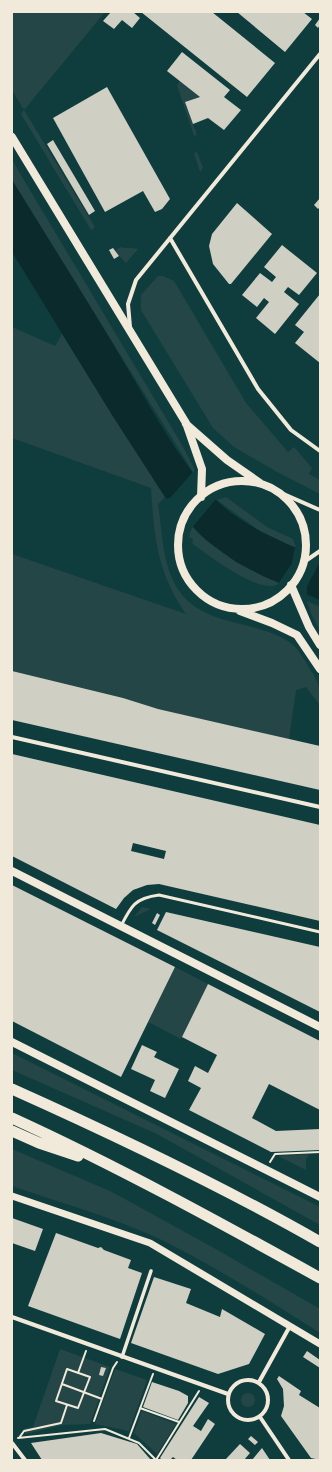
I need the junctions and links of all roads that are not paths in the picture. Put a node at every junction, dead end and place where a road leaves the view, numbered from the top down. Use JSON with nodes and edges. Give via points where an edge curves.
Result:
{"nodes":[{"id":1,"x":320,"y":54,"type":"edge"},
{"id":2,"x":12,"y":138,"type":"edge"},
{"id":3,"x":170,"y":238,"type":"junction"},
{"id":4,"x":130,"y":331,"type":"junction"},
{"id":5,"x":186,"y":423,"type":"junction"},
{"id":6,"x":320,"y":451,"type":"edge"},
{"id":7,"x":262,"y":485,"type":"junction"},
{"id":8,"x":270,"y":488,"type":"junction"},
{"id":9,"x":201,"y":498,"type":"junction"},
{"id":10,"x":320,"y":510,"type":"edge"},
{"id":11,"x":318,"y":552,"type":"edge"},
{"id":12,"x":304,"y":562,"type":"junction"},
{"id":13,"x":289,"y":588,"type":"junction"},
{"id":14,"x":233,"y":608,"type":"junction"},
{"id":15,"x":320,"y":645,"type":"edge"},
{"id":16,"x":320,"y":669,"type":"edge"},
{"id":17,"x":12,"y":737,"type":"edge"},
{"id":18,"x":320,"y":807,"type":"edge"},
{"id":19,"x":12,"y":871,"type":"edge"},
{"id":20,"x":121,"y":926,"type":"junction"},
{"id":21,"x":320,"y":932,"type":"edge"},
{"id":22,"x":320,"y":1027,"type":"edge"},
{"id":23,"x":12,"y":1042,"type":"edge"},
{"id":24,"x":12,"y":1089,"type":"edge"},
{"id":25,"x":12,"y":1118,"type":"edge"},
{"id":26,"x":12,"y":1131,"type":"edge"},
{"id":27,"x":114,"y":1168,"type":"junction"},
{"id":28,"x":12,"y":1196,"type":"edge"},
{"id":29,"x":320,"y":1197,"type":"edge"},
{"id":30,"x":320,"y":1242,"type":"edge"},
{"id":31,"x":151,"y":1271,"type":"dead end"},
{"id":32,"x":320,"y":1278,"type":"edge"},
{"id":33,"x":12,"y":1316,"type":"edge"},
{"id":34,"x":290,"y":1325,"type":"junction"},
{"id":35,"x":320,"y":1344,"type":"edge"},
{"id":36,"x":122,"y":1357,"type":"junction"},
{"id":37,"x":259,"y":1382,"type":"junction"},
{"id":38,"x":228,"y":1394,"type":"junction"},
{"id":39,"x":260,"y":1417,"type":"junction"},
{"id":40,"x":12,"y":1443,"type":"edge"},
{"id":41,"x":25,"y":1460,"type":"edge"},
{"id":42,"x":289,"y":1460,"type":"edge"}],
"edges":[{"from":1,"to":3,"type":"street"},
{"from":2,"to":4,"type":"main road"},
{"from":3,"to":4,"type":"street","via":[[136,280],[128,304]]},
{"from":3,"to":6,"type":"street","via":[[258,389],[292,430]]},
{"from":4,"to":5,"type":"main road"},
{"from":5,"to":7,"type":"main road","via":[[227,460]]},
{"from":5,"to":9,"type":"main road","via":[[202,469]]},
{"from":7,"to":8,"type":"main road"},
{"from":7,"to":9,"type":"main road","via":[[246,481],[230,482],[209,491]]},
{"from":8,"to":10,"type":"street"},
{"from":8,"to":12,"type":"main road","via":[[285,498],[296,510],[304,528]]},
{"from":9,"to":14,"type":"main road","via":[[182,523],[178,553],[185,573],[206,598]]},
{"from":11,"to":12,"type":"street"},
{"from":12,"to":13,"type":"main road"},
{"from":13,"to":14,"type":"main road","via":[[267,605],[252,609]]},
{"from":13,"to":15,"type":"main road","via":[[295,594],[309,628]]},
{"from":14,"to":16,"type":"main road","via":[[297,635]]},
{"from":17,"to":18,"type":"street"},
{"from":19,"to":20,"type":"main road"},
{"from":20,"to":21,"type":"lane","via":[[134,903],[144,897],[159,895]]},
{"from":20,"to":22,"type":"main road"},
{"from":23,"to":29,"type":"main road"},
{"from":24,"to":30,"type":"highway","via":[[206,1180]]},
{"from":25,"to":27,"type":"highway"},
{"from":26,"to":27,"type":"highway","via":[[39,1143]]},
{"from":27,"to":32,"type":"highway"},
{"from":28,"to":34,"type":"street","via":[[150,1243]]},
{"from":31,"to":36,"type":"street"},
{"from":33,"to":36,"type":"street"},
{"from":34,"to":35,"type":"street"},
{"from":34,"to":37,"type":"street"},
{"from":36,"to":38,"type":"street"},
{"from":37,"to":38,"type":"street","via":[[241,1380]]},
{"from":37,"to":39,"type":"street","via":[[264,1387],[268,1399]]},
{"from":38,"to":39,"type":"street","via":[[229,1408],[235,1416],[247,1420]]},
{"from":39,"to":42,"type":"street"},
{"from":40,"to":41,"type":"street"}]}
